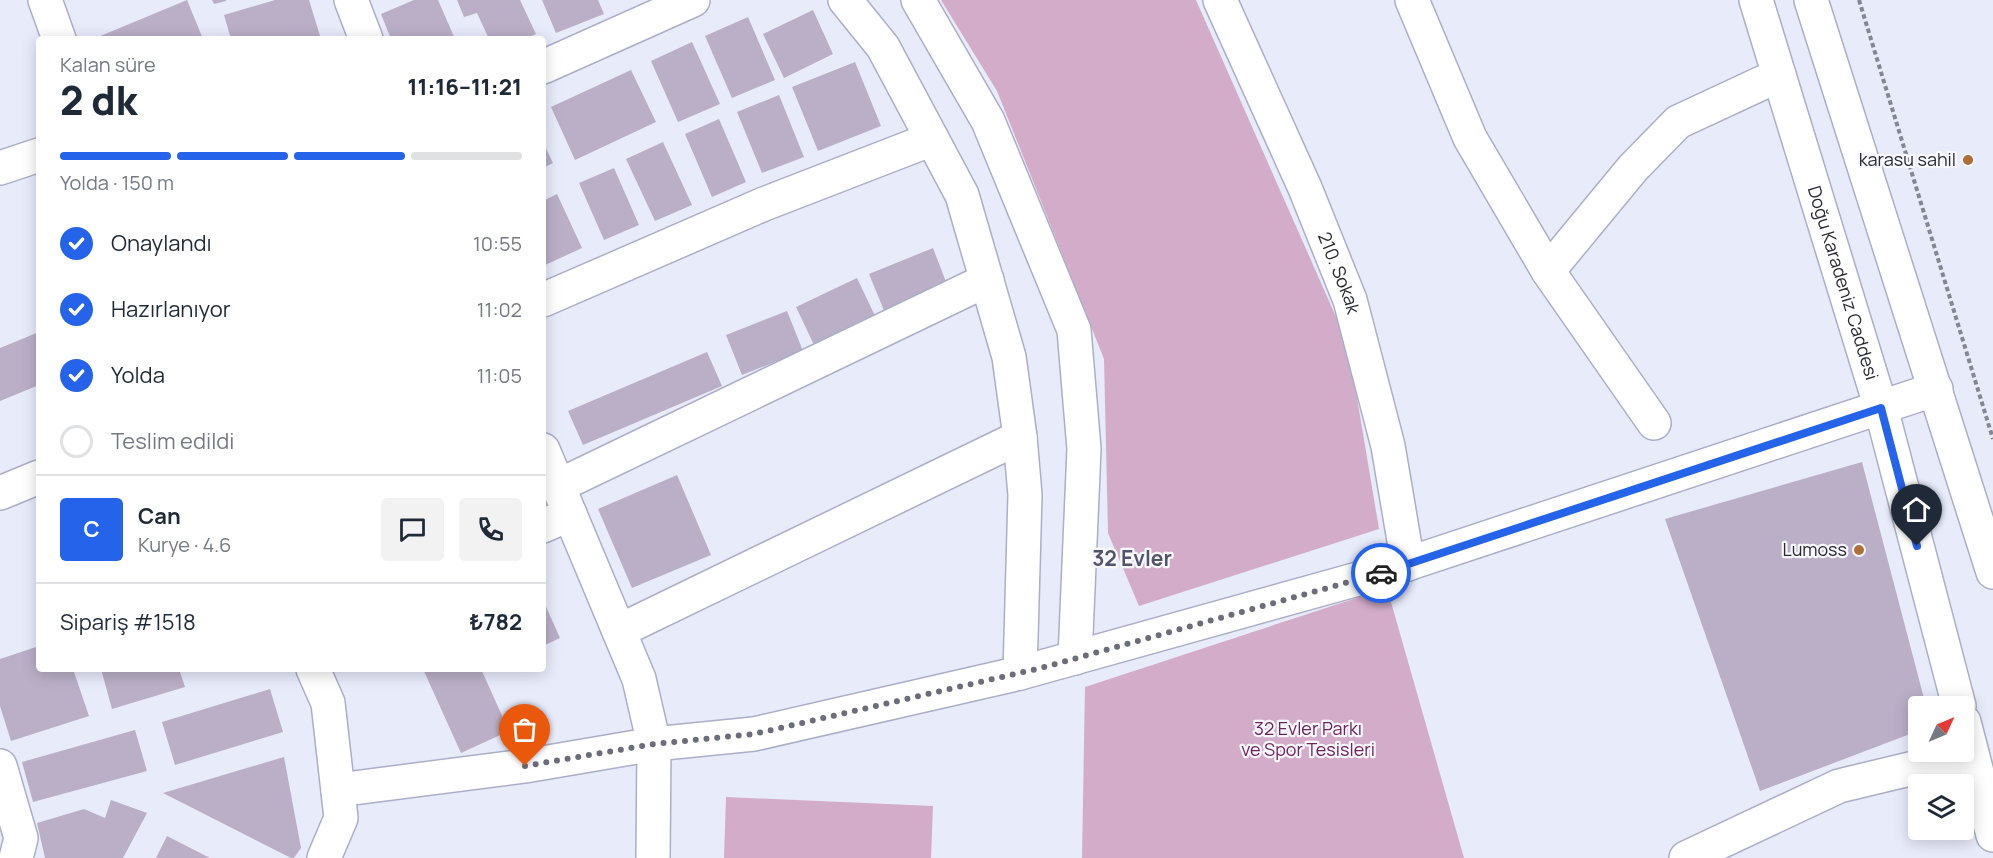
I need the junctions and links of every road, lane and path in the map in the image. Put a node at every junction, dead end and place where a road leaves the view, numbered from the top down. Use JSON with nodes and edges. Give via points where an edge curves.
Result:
{"nodes":[{"id":1,"x":45,"y":0,"type":"edge"},
{"id":2,"x":351,"y":0,"type":"edge"},
{"id":3,"x":693,"y":0,"type":"edge"},
{"id":4,"x":845,"y":0,"type":"edge"},
{"id":5,"x":918,"y":0,"type":"edge"},
{"id":6,"x":1220,"y":0,"type":"edge"},
{"id":7,"x":1412,"y":0,"type":"edge"},
{"id":8,"x":1756,"y":0,"type":"edge"},
{"id":9,"x":1811,"y":0,"type":"edge"},
{"id":10,"x":1858,"y":0,"type":"edge"},
{"id":11,"x":58,"y":36,"type":"edge"},
{"id":12,"x":365,"y":36,"type":"edge"},
{"id":13,"x":546,"y":66,"type":"edge"},
{"id":14,"x":1779,"y":75,"type":"junction"},
{"id":15,"x":932,"y":139,"type":"junction"},
{"id":16,"x":36,"y":156,"type":"edge"},
{"id":17,"x":0,"y":168,"type":"edge"},
{"id":18,"x":1548,"y":271,"type":"junction"},
{"id":19,"x":987,"y":280,"type":"junction"},
{"id":20,"x":546,"y":299,"type":"edge"},
{"id":21,"x":1936,"y":389,"type":"junction"},
{"id":22,"x":1881,"y":408,"type":"junction"},
{"id":23,"x":1653,"y":423,"type":"dead end"},
{"id":24,"x":1020,"y":437,"type":"junction"},
{"id":25,"x":1993,"y":439,"type":"edge"},
{"id":26,"x":546,"y":463,"type":"edge"},
{"id":27,"x":36,"y":478,"type":"edge"},
{"id":28,"x":0,"y":493,"type":"edge"},
{"id":29,"x":557,"y":509,"type":"edge"},
{"id":30,"x":1408,"y":564,"type":"junction"},
{"id":31,"x":1993,"y":572,"type":"edge"},
{"id":32,"x":619,"y":631,"type":"junction"},
{"id":33,"x":1075,"y":658,"type":"junction"},
{"id":34,"x":314,"y":672,"type":"edge"},
{"id":35,"x":1020,"y":673,"type":"junction"},
{"id":36,"x":1956,"y":696,"type":"edge"},
{"id":37,"x":654,"y":744,"type":"junction"},
{"id":38,"x":1939,"y":762,"type":"edge"},
{"id":39,"x":1974,"y":762,"type":"edge"},
{"id":40,"x":0,"y":766,"type":"edge"},
{"id":41,"x":338,"y":790,"type":"junction"},
{"id":42,"x":1993,"y":835,"type":"edge"},
{"id":43,"x":16,"y":858,"type":"edge"},
{"id":44,"x":324,"y":858,"type":"edge"},
{"id":45,"x":653,"y":858,"type":"edge"},
{"id":46,"x":1686,"y":858,"type":"edge"}],
"edges":[{"from":1,"to":11,"type":"street"},
{"from":2,"to":12,"type":"street"},
{"from":3,"to":13,"type":"street"},
{"from":4,"to":15,"type":"street","via":[[884,47]]},
{"from":5,"to":33,"type":"street","via":[[988,121],[1074,330],[1084,448]]},
{"from":6,"to":30,"type":"street","name":"210. Sokak","via":[[1305,188],[1350,300],[1388,446]]},
{"from":7,"to":18,"type":"street","via":[[1470,138]]},
{"from":8,"to":14,"type":"street","name":"Doğu Karadeniz Caddesi"},
{"from":9,"to":21,"type":"street"},
{"from":10,"to":25,"type":"path"},
{"from":14,"to":18,"type":"street","via":[[1678,122],[1633,168]]},
{"from":14,"to":22,"type":"street","name":"Doğu Karadeniz Caddesi"},
{"from":15,"to":19,"type":"street","via":[[962,195]]},
{"from":15,"to":20,"type":"street","via":[[764,204]]},
{"from":16,"to":17,"type":"street"},
{"from":18,"to":23,"type":"street"},
{"from":19,"to":24,"type":"street","via":[[1009,357]]},
{"from":19,"to":29,"type":"street"},
{"from":21,"to":22,"type":"street"},
{"from":21,"to":31,"type":"street"},
{"from":22,"to":30,"type":"street"},
{"from":22,"to":36,"type":"street","name":"Doğu Karadeniz Caddesi"},
{"from":24,"to":32,"type":"street"},
{"from":24,"to":35,"type":"street","via":[[1025,495]]},
{"from":26,"to":29,"type":"street"},
{"from":27,"to":28,"type":"street"},
{"from":29,"to":32,"type":"street"},
{"from":30,"to":33,"type":"street"},
{"from":32,"to":37,"type":"street","via":[[639,679]]},
{"from":33,"to":35,"type":"street"},
{"from":34,"to":41,"type":"street","via":[[328,703]]},
{"from":35,"to":37,"type":"street","via":[[754,734]]},
{"from":37,"to":41,"type":"street","via":[[525,766]]},
{"from":37,"to":45,"type":"street"},
{"from":38,"to":46,"type":"street","via":[[1839,786]]},
{"from":39,"to":42,"type":"street"},
{"from":40,"to":43,"type":"street","via":[[21,838]]},
{"from":41,"to":44,"type":"street","via":[[341,818]]}]}
